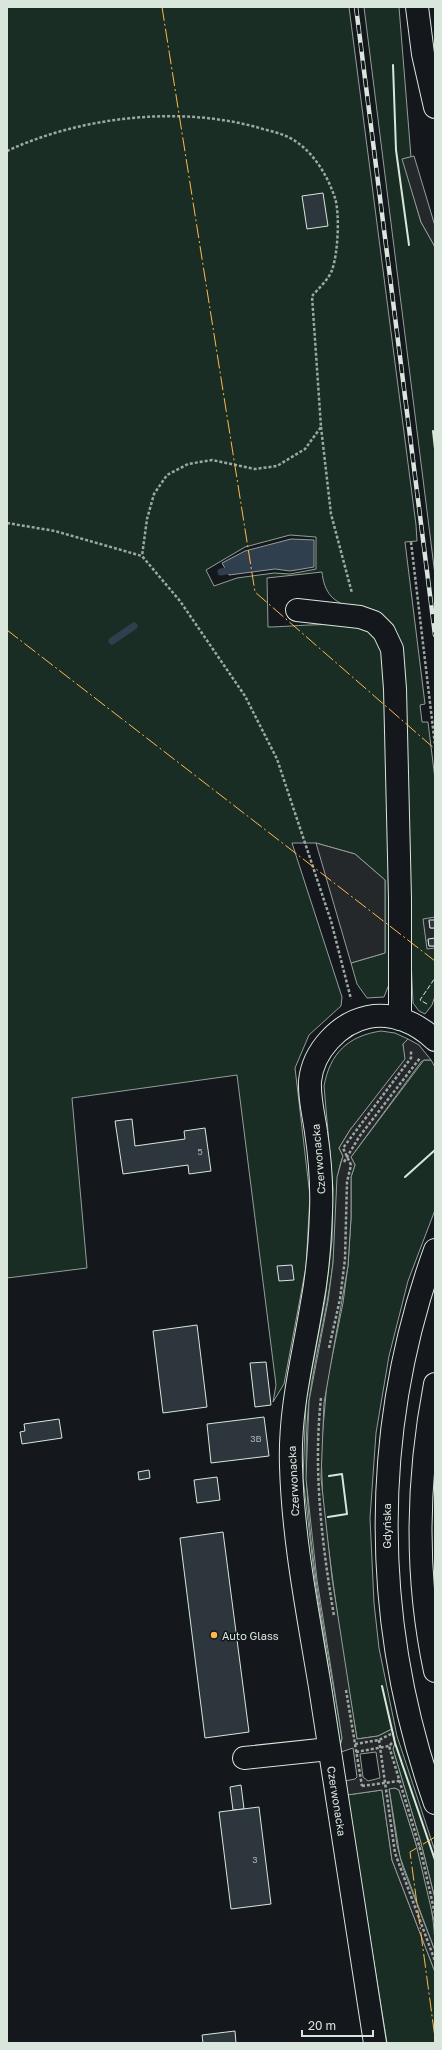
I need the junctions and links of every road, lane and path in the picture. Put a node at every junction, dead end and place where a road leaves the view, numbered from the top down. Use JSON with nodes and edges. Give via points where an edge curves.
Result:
{"nodes":[{"id":1,"x":417,"y":7,"type":"edge"},
{"id":2,"x":435,"y":107,"type":"edge"},
{"id":3,"x":7,"y":151,"type":"edge"},
{"id":4,"x":321,"y":427,"type":"junction"},
{"id":5,"x":7,"y":523,"type":"edge"},
{"id":6,"x":411,"y":542,"type":"dead end"},
{"id":7,"x":142,"y":556,"type":"junction"},
{"id":8,"x":298,"y":610,"type":"dead end"},
{"id":9,"x":360,"y":616,"type":"junction"},
{"id":10,"x":435,"y":745,"type":"edge"},
{"id":11,"x":400,"y":1019,"type":"junction"},
{"id":12,"x":356,"y":1020,"type":"junction"},
{"id":13,"x":430,"y":1046,"type":"edge"},
{"id":14,"x":411,"y":1047,"type":"dead end"},
{"id":15,"x":347,"y":1156,"type":"junction"},
{"id":16,"x":343,"y":1166,"type":"dead end"},
{"id":17,"x":435,"y":1250,"type":"edge"},
{"id":18,"x":328,"y":1355,"type":"dead end"},
{"id":19,"x":435,"y":1384,"type":"edge"},
{"id":20,"x":321,"y":1393,"type":"dead end"},
{"id":21,"x":335,"y":1622,"type":"dead end"},
{"id":22,"x":435,"y":1671,"type":"edge"},
{"id":23,"x":345,"y":1683,"type":"dead end"},
{"id":24,"x":392,"y":1733,"type":"dead end"},
{"id":25,"x":379,"y":1740,"type":"junction"},
{"id":26,"x":394,"y":1740,"type":"dead end"},
{"id":27,"x":355,"y":1744,"type":"junction"},
{"id":28,"x":390,"y":1746,"type":"junction"},
{"id":29,"x":329,"y":1749,"type":"junction"},
{"id":30,"x":380,"y":1749,"type":"junction"},
{"id":31,"x":356,"y":1752,"type":"junction"},
{"id":32,"x":244,"y":1758,"type":"dead end"},
{"id":33,"x":399,"y":1781,"type":"junction"},
{"id":34,"x":385,"y":1783,"type":"junction"},
{"id":35,"x":362,"y":1786,"type":"junction"},
{"id":36,"x":354,"y":1787,"type":"dead end"},
{"id":37,"x":435,"y":1803,"type":"edge"},
{"id":38,"x":435,"y":1914,"type":"edge"},
{"id":39,"x":435,"y":1961,"type":"edge"},
{"id":40,"x":375,"y":2043,"type":"edge"}],
"edges":[{"from":1,"to":2,"type":"street","via":[[423,54]]},
{"from":3,"to":4,"type":"path","via":[[92,124],[166,115],[237,121],[287,136],[312,155],[330,182],[338,206],[338,235],[332,271],[312,296]]},
{"from":4,"to":7,"type":"path","via":[[305,449],[277,466],[254,469],[212,460],[188,464],[167,475],[154,494],[147,519]]},
{"from":4,"to":9,"type":"path","via":[[331,514],[349,585]]},
{"from":5,"to":7,"type":"path","via":[[55,531]]},
{"from":6,"to":10,"type":"path"},
{"from":7,"to":12,"type":"path","via":[[180,601],[245,696],[277,759],[332,921]]},
{"from":8,"to":9,"type":"street"},
{"from":9,"to":11,"type":"street","via":[[374,622],[384,632],[392,649],[400,899]]},
{"from":11,"to":12,"type":"street","name":"Czerwonacka","via":[[378,1016]]},
{"from":11,"to":13,"type":"street","name":"Czerwonacka","via":[[417,1026]]},
{"from":12,"to":29,"type":"street","name":"Czerwonacka","via":[[334,1035],[325,1045],[317,1057],[310,1079],[321,1175],[320,1248],[298,1373],[291,1436],[291,1478],[297,1536]]},
{"from":13,"to":15,"type":"path","via":[[359,1136]]},
{"from":14,"to":15,"type":"path","via":[[411,1058],[343,1148]]},
{"from":15,"to":16,"type":"path"},
{"from":15,"to":18,"type":"path","via":[[351,1165],[347,1182],[345,1259],[340,1299]]},
{"from":17,"to":37,"type":"street","name":"Gdyńska","via":[[413,1319],[398,1388],[388,1466],[386,1530],[389,1594],[400,1678],[412,1732]]},
{"from":19,"to":22,"type":"street","via":[[423,1472],[421,1534],[425,1598]]},
{"from":20,"to":21,"type":"path","via":[[318,1482],[322,1534]]},
{"from":23,"to":27,"type":"path"},
{"from":24,"to":25,"type":"path"},
{"from":25,"to":27,"type":"path"},
{"from":25,"to":30,"type":"path"},
{"from":26,"to":28,"type":"path"},
{"from":27,"to":29,"type":"path"},
{"from":27,"to":31,"type":"path"},
{"from":28,"to":30,"type":"path"},
{"from":28,"to":33,"type":"path"},
{"from":29,"to":32,"type":"street"},
{"from":29,"to":40,"type":"street","name":"Czerwonacka"},
{"from":30,"to":31,"type":"path"},
{"from":30,"to":34,"type":"path"},
{"from":31,"to":35,"type":"path"},
{"from":33,"to":34,"type":"path"},
{"from":33,"to":38,"type":"path"},
{"from":34,"to":35,"type":"path"},
{"from":34,"to":39,"type":"path","via":[[395,1853]]},
{"from":35,"to":36,"type":"path"}]}
